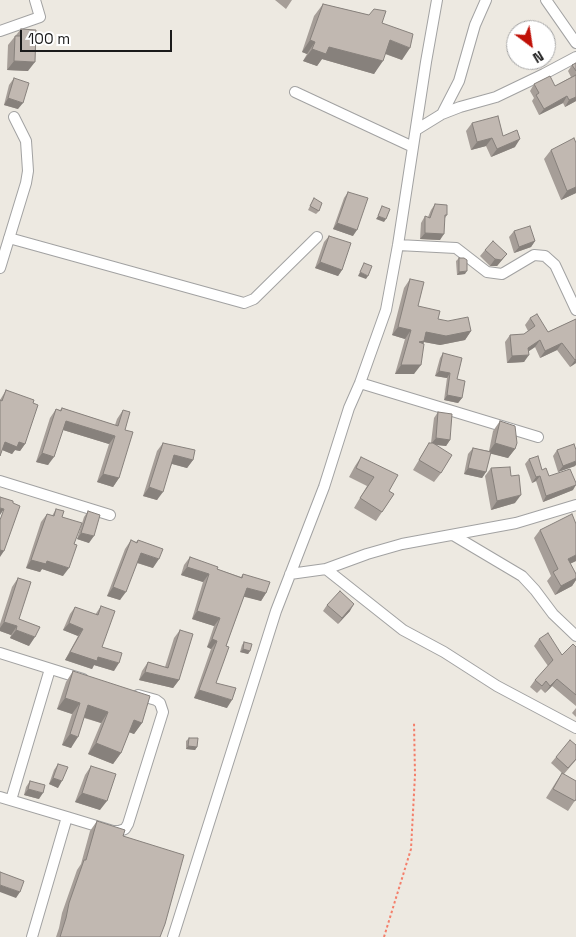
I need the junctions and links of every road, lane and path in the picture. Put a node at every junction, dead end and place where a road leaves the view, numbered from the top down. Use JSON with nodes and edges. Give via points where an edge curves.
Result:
{"nodes":[{"id":1,"x":35,"y":0,"type":"edge"},
{"id":2,"x":437,"y":0,"type":"edge"},
{"id":3,"x":486,"y":0,"type":"edge"},
{"id":4,"x":546,"y":0,"type":"edge"},
{"id":5,"x":0,"y":31,"type":"edge"},
{"id":6,"x":576,"y":43,"type":"edge"},
{"id":7,"x":576,"y":56,"type":"edge"},
{"id":8,"x":295,"y":92,"type":"dead end"},
{"id":9,"x":442,"y":114,"type":"junction"},
{"id":10,"x":14,"y":117,"type":"dead end"},
{"id":11,"x":416,"y":130,"type":"junction"},
{"id":12,"x":413,"y":146,"type":"junction"},
{"id":13,"x":317,"y":237,"type":"dead end"},
{"id":14,"x":9,"y":238,"type":"junction"},
{"id":15,"x":398,"y":245,"type":"junction"},
{"id":16,"x":0,"y":268,"type":"edge"},
{"id":17,"x":576,"y":310,"type":"edge"},
{"id":18,"x":360,"y":382,"type":"junction"},
{"id":19,"x":538,"y":437,"type":"dead end"},
{"id":20,"x":0,"y":481,"type":"edge"},
{"id":21,"x":576,"y":505,"type":"edge"},
{"id":22,"x":110,"y":515,"type":"dead end"},
{"id":23,"x":453,"y":535,"type":"junction"},
{"id":24,"x":326,"y":569,"type":"junction"},
{"id":25,"x":290,"y":574,"type":"junction"},
{"id":26,"x":576,"y":636,"type":"edge"},
{"id":27,"x":0,"y":653,"type":"edge"},
{"id":28,"x":50,"y":669,"type":"junction"},
{"id":29,"x":94,"y":682,"type":"edge"},
{"id":30,"x":130,"y":692,"type":"edge"},
{"id":31,"x":414,"y":722,"type":"dead end"},
{"id":32,"x":576,"y":728,"type":"edge"},
{"id":33,"x":0,"y":797,"type":"edge"},
{"id":34,"x":10,"y":800,"type":"junction"},
{"id":35,"x":67,"y":817,"type":"junction"},
{"id":36,"x":32,"y":937,"type":"edge"},
{"id":37,"x":173,"y":937,"type":"edge"},
{"id":38,"x":384,"y":937,"type":"edge"}],
"edges":[{"from":1,"to":5,"type":"street","via":[[40,17]]},
{"from":2,"to":11,"type":"street"},
{"from":3,"to":9,"type":"street","via":[[475,25],[459,82]]},
{"from":4,"to":6,"type":"street"},
{"from":7,"to":9,"type":"street","via":[[496,97]]},
{"from":8,"to":12,"type":"street"},
{"from":9,"to":11,"type":"street"},
{"from":10,"to":14,"type":"street","via":[[26,141],[28,171]]},
{"from":11,"to":12,"type":"street"},
{"from":12,"to":15,"type":"street"},
{"from":13,"to":14,"type":"street","via":[[254,299],[244,304]]},
{"from":14,"to":16,"type":"street"},
{"from":15,"to":17,"type":"street","via":[[456,248],[487,272],[502,274],[534,255],[544,256],[555,265]]},
{"from":15,"to":18,"type":"street","via":[[386,310]]},
{"from":18,"to":19,"type":"street"},
{"from":18,"to":25,"type":"street"},
{"from":20,"to":22,"type":"street"},
{"from":21,"to":23,"type":"street","via":[[516,523]]},
{"from":23,"to":24,"type":"street","via":[[393,546]]},
{"from":23,"to":26,"type":"street","via":[[522,576]]},
{"from":24,"to":25,"type":"street"},
{"from":24,"to":32,"type":"street","via":[[403,630]]},
{"from":25,"to":37,"type":"street"},
{"from":27,"to":28,"type":"street"},
{"from":28,"to":29,"type":"street"},
{"from":28,"to":34,"type":"street"},
{"from":30,"to":35,"type":"street","via":[[156,700],[162,712],[128,824],[125,829],[113,831]]},
{"from":31,"to":38,"type":"path","via":[[411,849]]},
{"from":33,"to":34,"type":"street"},
{"from":34,"to":35,"type":"street"},
{"from":35,"to":36,"type":"street"}]}
